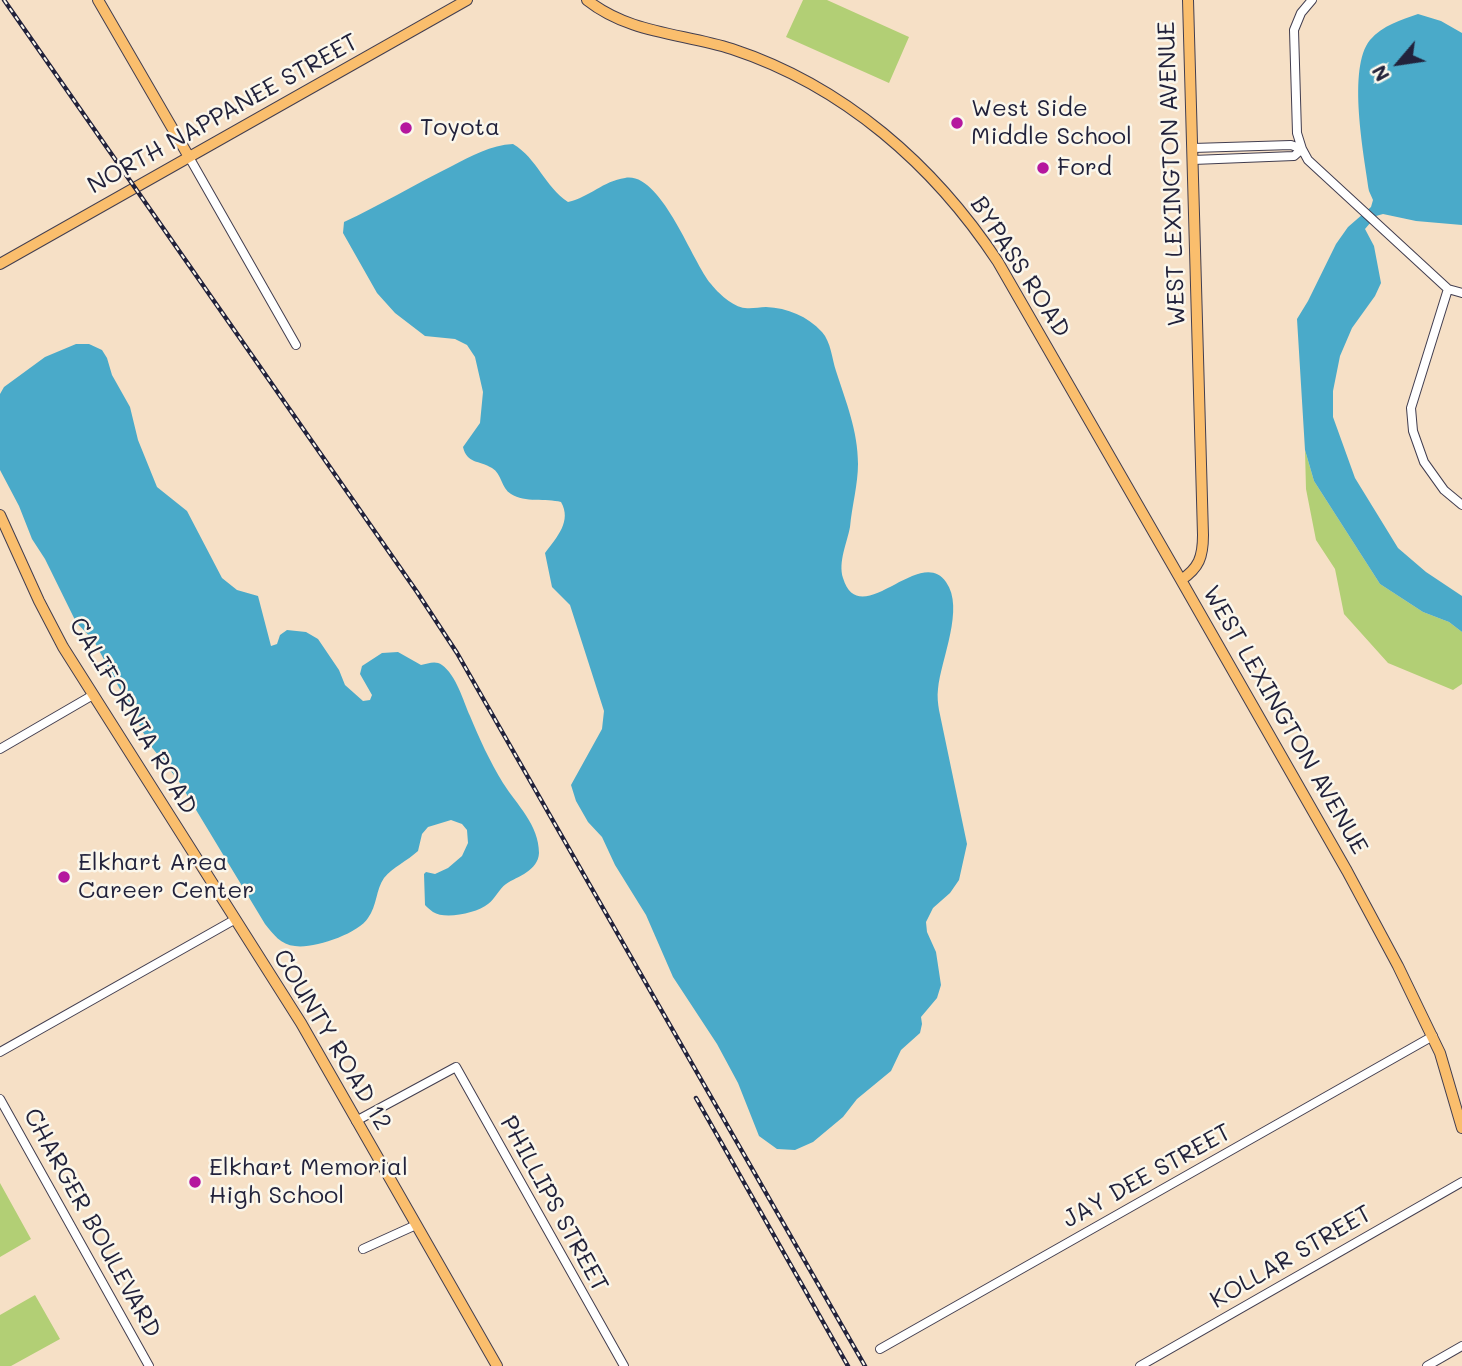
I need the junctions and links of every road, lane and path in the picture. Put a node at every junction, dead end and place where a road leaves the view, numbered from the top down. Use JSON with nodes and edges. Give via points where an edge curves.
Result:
{"nodes":[{"id":1,"x":99,"y":0,"type":"edge"},
{"id":2,"x":467,"y":0,"type":"edge"},
{"id":3,"x":587,"y":0,"type":"edge"},
{"id":4,"x":1188,"y":0,"type":"edge"},
{"id":5,"x":1312,"y":0,"type":"edge"},
{"id":6,"x":1192,"y":148,"type":"junction"},
{"id":7,"x":1302,"y":149,"type":"junction"},
{"id":8,"x":189,"y":157,"type":"junction"},
{"id":9,"x":1193,"y":160,"type":"junction"},
{"id":10,"x":0,"y":264,"type":"edge"},
{"id":11,"x":1448,"y":289,"type":"junction"},
{"id":12,"x":1462,"y":293,"type":"edge"},
{"id":13,"x":296,"y":345,"type":"dead end"},
{"id":14,"x":1462,"y":505,"type":"edge"},
{"id":15,"x":0,"y":515,"type":"edge"},
{"id":16,"x":3,"y":531,"type":"edge"},
{"id":17,"x":1181,"y":580,"type":"junction"},
{"id":18,"x":93,"y":695,"type":"junction"},
{"id":19,"x":0,"y":749,"type":"edge"},
{"id":20,"x":233,"y":920,"type":"junction"},
{"id":21,"x":1433,"y":1036,"type":"junction"},
{"id":22,"x":0,"y":1052,"type":"edge"},
{"id":23,"x":0,"y":1099,"type":"edge"},
{"id":24,"x":1460,"y":1109,"type":"edge"},
{"id":25,"x":356,"y":1121,"type":"junction"},
{"id":26,"x":1462,"y":1128,"type":"edge"},
{"id":27,"x":1462,"y":1182,"type":"edge"},
{"id":28,"x":416,"y":1225,"type":"junction"},
{"id":29,"x":363,"y":1249,"type":"dead end"},
{"id":30,"x":1462,"y":1346,"type":"edge"},
{"id":31,"x":880,"y":1349,"type":"dead end"},
{"id":32,"x":149,"y":1366,"type":"edge"},
{"id":33,"x":497,"y":1366,"type":"edge"},
{"id":34,"x":624,"y":1366,"type":"edge"},
{"id":35,"x":1140,"y":1366,"type":"edge"},
{"id":36,"x":1427,"y":1366,"type":"edge"}],
"edges":[{"from":1,"to":8,"type":"main road"},
{"from":2,"to":8,"type":"main road","name":"NORTH NAPPANEE STREET"},
{"from":3,"to":17,"type":"main road","name":"BYPASS ROAD","via":[[625,23],[708,42],[783,70],[866,119],[929,174],[998,262]]},
{"from":4,"to":6,"type":"main road","name":"WEST LEXINGTON AVENUE"},
{"from":5,"to":7,"type":"street","via":[[1294,30],[1297,133]]},
{"from":6,"to":7,"type":"street","via":[[1292,145]]},
{"from":6,"to":9,"type":"main road","name":"WEST LEXINGTON AVENUE"},
{"from":7,"to":9,"type":"street","via":[[1294,156]]},
{"from":7,"to":11,"type":"street","via":[[1308,160]]},
{"from":8,"to":10,"type":"main road","name":"NORTH NAPPANEE STREET"},
{"from":8,"to":13,"type":"street"},
{"from":9,"to":17,"type":"main road","name":"WEST LEXINGTON AVENUE","via":[[1203,551],[1198,566]]},
{"from":11,"to":12,"type":"street"},
{"from":11,"to":14,"type":"street","via":[[1411,408],[1424,462],[1444,490]]},
{"from":15,"to":16,"type":"main road"},
{"from":16,"to":18,"type":"main road","name":"CALIFORNIA ROAD"},
{"from":17,"to":21,"type":"main road","name":"WEST LEXINGTON AVENUE","via":[[1349,875]]},
{"from":18,"to":19,"type":"street"},
{"from":18,"to":20,"type":"main road","name":"CALIFORNIA ROAD"},
{"from":20,"to":22,"type":"street"},
{"from":20,"to":25,"type":"main road","name":"COUNTY ROAD 12","via":[[301,1023]]},
{"from":21,"to":24,"type":"main road","name":"WEST LEXINGTON AVENUE"},
{"from":21,"to":31,"type":"street","name":"JAY DEE STREET"},
{"from":23,"to":32,"type":"street","name":"CHARGER BOULEVARD"},
{"from":24,"to":26,"type":"main road","name":"WEST LEXINGTON AVENUE"},
{"from":25,"to":28,"type":"main road","name":"COUNTY ROAD 12"},
{"from":25,"to":34,"type":"street","name":"PHILLIPS STREET","via":[[456,1067]]},
{"from":27,"to":35,"type":"street","name":"KOLLAR STREET"},
{"from":28,"to":29,"type":"street"},
{"from":28,"to":33,"type":"main road","name":"COUNTY ROAD 12"},
{"from":30,"to":36,"type":"street"}]}
